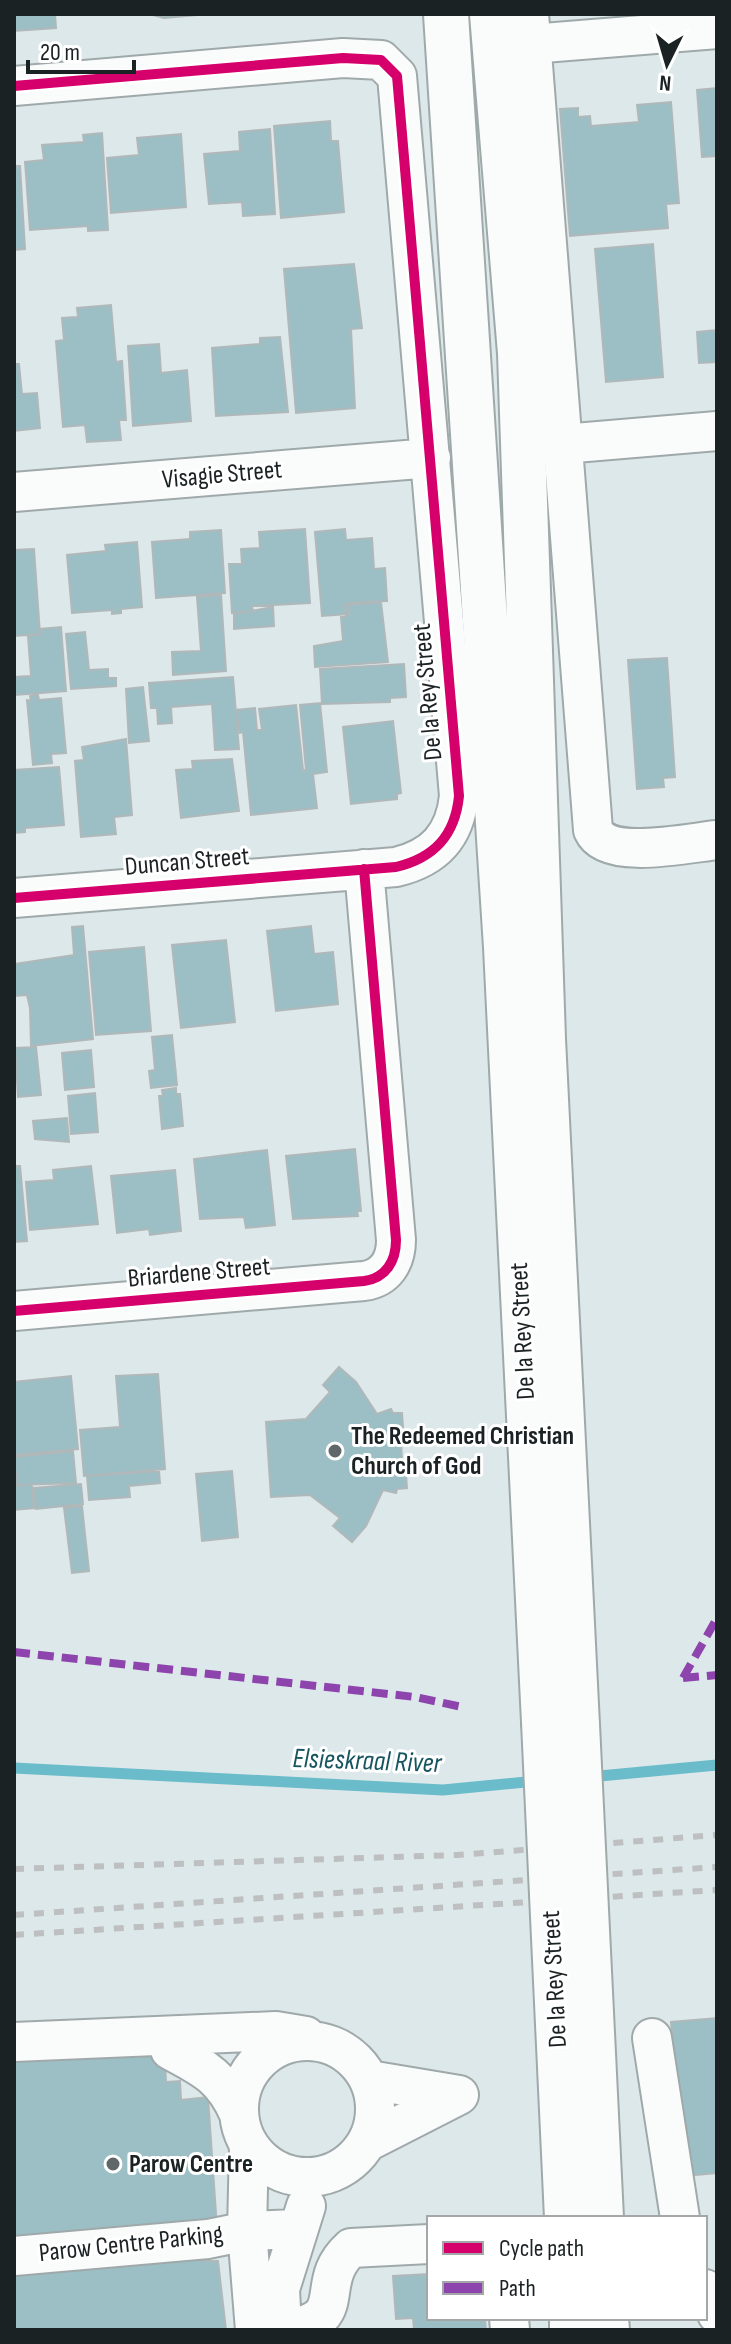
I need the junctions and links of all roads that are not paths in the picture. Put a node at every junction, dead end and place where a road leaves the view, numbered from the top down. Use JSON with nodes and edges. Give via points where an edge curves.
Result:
{"nodes":[{"id":1,"x":446,"y":14,"type":"edge"},
{"id":2,"x":492,"y":14,"type":"edge"},
{"id":3,"x":530,"y":29,"type":"edge"},
{"id":4,"x":717,"y":29,"type":"edge"},
{"id":5,"x":14,"y":86,"type":"edge"},
{"id":6,"x":717,"y":431,"type":"edge"},
{"id":7,"x":563,"y":444,"type":"junction"},
{"id":8,"x":431,"y":458,"type":"junction"},
{"id":9,"x":14,"y":492,"type":"edge"},
{"id":10,"x":717,"y":840,"type":"edge"},
{"id":11,"x":364,"y":869,"type":"junction"},
{"id":12,"x":14,"y":898,"type":"edge"},
{"id":13,"x":14,"y":1311,"type":"edge"},
{"id":14,"x":560,"y":1724,"type":"junction"},
{"id":15,"x":652,"y":2038,"type":"dead end"},
{"id":16,"x":14,"y":2042,"type":"edge"},
{"id":17,"x":323,"y":2043,"type":"junction"},
{"id":18,"x":276,"y":2049,"type":"junction"},
{"id":19,"x":170,"y":2050,"type":"junction"},
{"id":20,"x":14,"y":2062,"type":"edge"},
{"id":21,"x":369,"y":2080,"type":"junction"},
{"id":22,"x":244,"y":2130,"type":"junction"},
{"id":23,"x":367,"y":2142,"type":"junction"},
{"id":24,"x":322,"y":2176,"type":"junction"},
{"id":25,"x":567,"y":2216,"type":"edge"},
{"id":26,"x":601,"y":2216,"type":"edge"},
{"id":27,"x":680,"y":2216,"type":"edge"},
{"id":28,"x":296,"y":2229,"type":"junction"},
{"id":29,"x":247,"y":2231,"type":"junction"},
{"id":30,"x":427,"y":2244,"type":"edge"},
{"id":31,"x":14,"y":2256,"type":"edge"},
{"id":32,"x":707,"y":2293,"type":"edge"},
{"id":33,"x":717,"y":2314,"type":"edge"},
{"id":34,"x":255,"y":2330,"type":"edge"},
{"id":35,"x":282,"y":2330,"type":"edge"}],
"edges":[{"from":1,"to":14,"type":"main road","name":"De la Rey Street"},
{"from":2,"to":14,"type":"main road","name":"De la Rey Street","via":[[520,353]]},
{"from":3,"to":4,"type":"street"},
{"from":3,"to":7,"type":"street"},
{"from":5,"to":8,"type":"street","name":"De la Rey Street","via":[[372,58],[389,65],[400,85]]},
{"from":6,"to":7,"type":"street"},
{"from":7,"to":10,"type":"street","via":[[593,830],[603,843],[626,848]]},
{"from":8,"to":9,"type":"street","name":"Visagie Street"},
{"from":8,"to":11,"type":"street","name":"De la Rey Street","via":[[458,811],[448,835],[428,855],[396,867]]},
{"from":11,"to":12,"type":"street","name":"Duncan Street"},
{"from":11,"to":13,"type":"street","name":"Briardene Street","via":[[396,1240],[385,1271],[364,1281]]},
{"from":14,"to":25,"type":"main road","name":"De la Rey Street","bridge":true},
{"from":14,"to":26,"type":"main road","name":"De la Rey Street","bridge":true},
{"from":15,"to":27,"type":"street"},
{"from":16,"to":17,"type":"street","via":[[276,2031]]},
{"from":17,"to":18,"type":"street"},
{"from":17,"to":21,"type":"street","via":[[345,2052]]},
{"from":18,"to":19,"type":"street","via":[[236,2045]]},
{"from":18,"to":22,"type":"street","via":[[253,2067],[241,2091]]},
{"from":19,"to":20,"type":"street"},
{"from":19,"to":22,"type":"street","via":[[218,2079]]},
{"from":21,"to":23,"type":"street","via":[[375,2120]]},
{"from":21,"to":23,"type":"street","via":[[459,2095]]},
{"from":22,"to":24,"type":"street","via":[[266,2164],[306,2178]]},
{"from":22,"to":29,"type":"street"},
{"from":23,"to":24,"type":"street","via":[[344,2167]]},
{"from":24,"to":28,"type":"street"},
{"from":28,"to":29,"type":"street","name":"Parow Centre Parking"},
{"from":28,"to":35,"type":"street","via":[[280,2289]]},
{"from":29,"to":31,"type":"street","name":"Parow Centre Parking","via":[[193,2241]]},
{"from":29,"to":34,"type":"street"},
{"from":30,"to":35,"type":"street","via":[[351,2248],[335,2265],[328,2307],[318,2321]]},
{"from":32,"to":33,"type":"street"}]}
